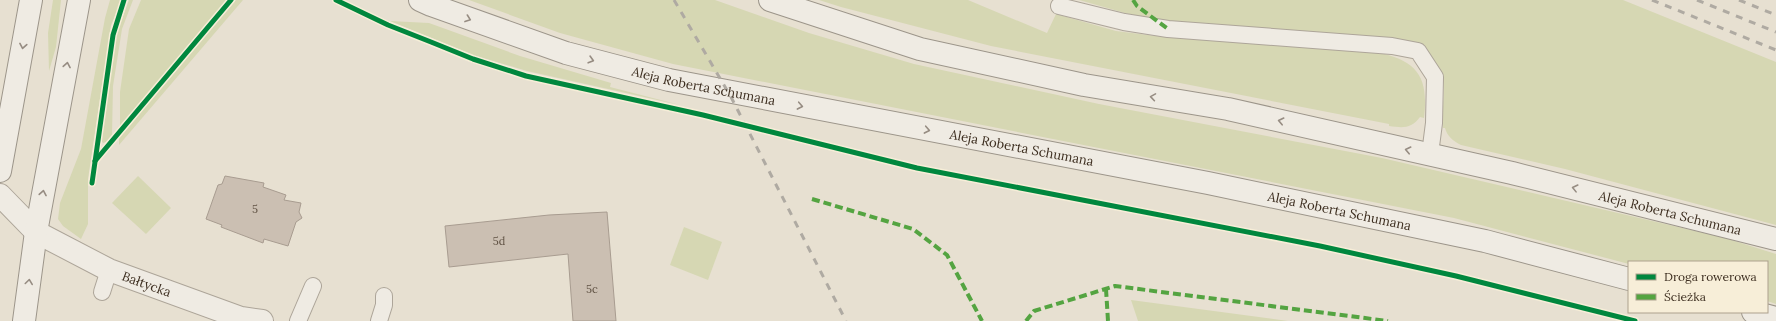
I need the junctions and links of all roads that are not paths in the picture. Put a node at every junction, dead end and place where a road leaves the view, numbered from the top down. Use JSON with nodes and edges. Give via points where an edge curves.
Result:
{"nodes":[{"id":1,"x":31,"y":0,"type":"edge"},
{"id":2,"x":79,"y":0,"type":"edge"},
{"id":3,"x":420,"y":0,"type":"edge"},
{"id":4,"x":770,"y":0,"type":"edge"},
{"id":5,"x":1059,"y":6,"type":"dead end"},
{"id":6,"x":1430,"y":154,"type":"junction"},
{"id":7,"x":0,"y":171,"type":"edge"},
{"id":8,"x":0,"y":195,"type":"edge"},
{"id":9,"x":36,"y":232,"type":"junction"},
{"id":10,"x":1776,"y":239,"type":"edge"},
{"id":11,"x":109,"y":270,"type":"junction"},
{"id":12,"x":1628,"y":279,"type":"edge"},
{"id":13,"x":313,"y":286,"type":"dead end"},
{"id":14,"x":102,"y":292,"type":"dead end"},
{"id":15,"x":384,"y":296,"type":"dead end"},
{"id":16,"x":1757,"y":313,"type":"edge"},
{"id":17,"x":1776,"y":318,"type":"edge"},
{"id":18,"x":24,"y":321,"type":"edge"},
{"id":19,"x":262,"y":321,"type":"edge"},
{"id":20,"x":298,"y":321,"type":"edge"},
{"id":21,"x":380,"y":321,"type":"edge"}],
"edges":[{"from":1,"to":7,"type":"main road","one_way":true},
{"from":9,"to":2,"type":"main road","one_way":true},
{"from":3,"to":12,"type":"main road","name":"Aleja Roberta Schumana","one_way":true,"via":[[566,53],[669,80],[1208,183],[1485,242]]},
{"from":6,"to":4,"type":"main road","name":"Aleja Roberta Schumana","one_way":true,"via":[[1228,109],[1084,85],[920,49]]},
{"from":5,"to":6,"type":"lane","via":[[1124,22],[1168,29],[1392,46],[1418,51],[1435,77],[1434,124]]},
{"from":10,"to":6,"type":"main road","name":"Aleja Roberta Schumana","one_way":true},
{"from":8,"to":9,"type":"main road","name":"Bałtycka"},
{"from":9,"to":11,"type":"main road","name":"Bałtycka"},
{"from":18,"to":9,"type":"main road","one_way":true},
{"from":11,"to":14,"type":"lane"},
{"from":11,"to":19,"type":"main road","name":"Bałtycka","via":[[241,318]]},
{"from":13,"to":20,"type":"lane"},
{"from":15,"to":21,"type":"lane"},
{"from":16,"to":17,"type":"main road"}]}
